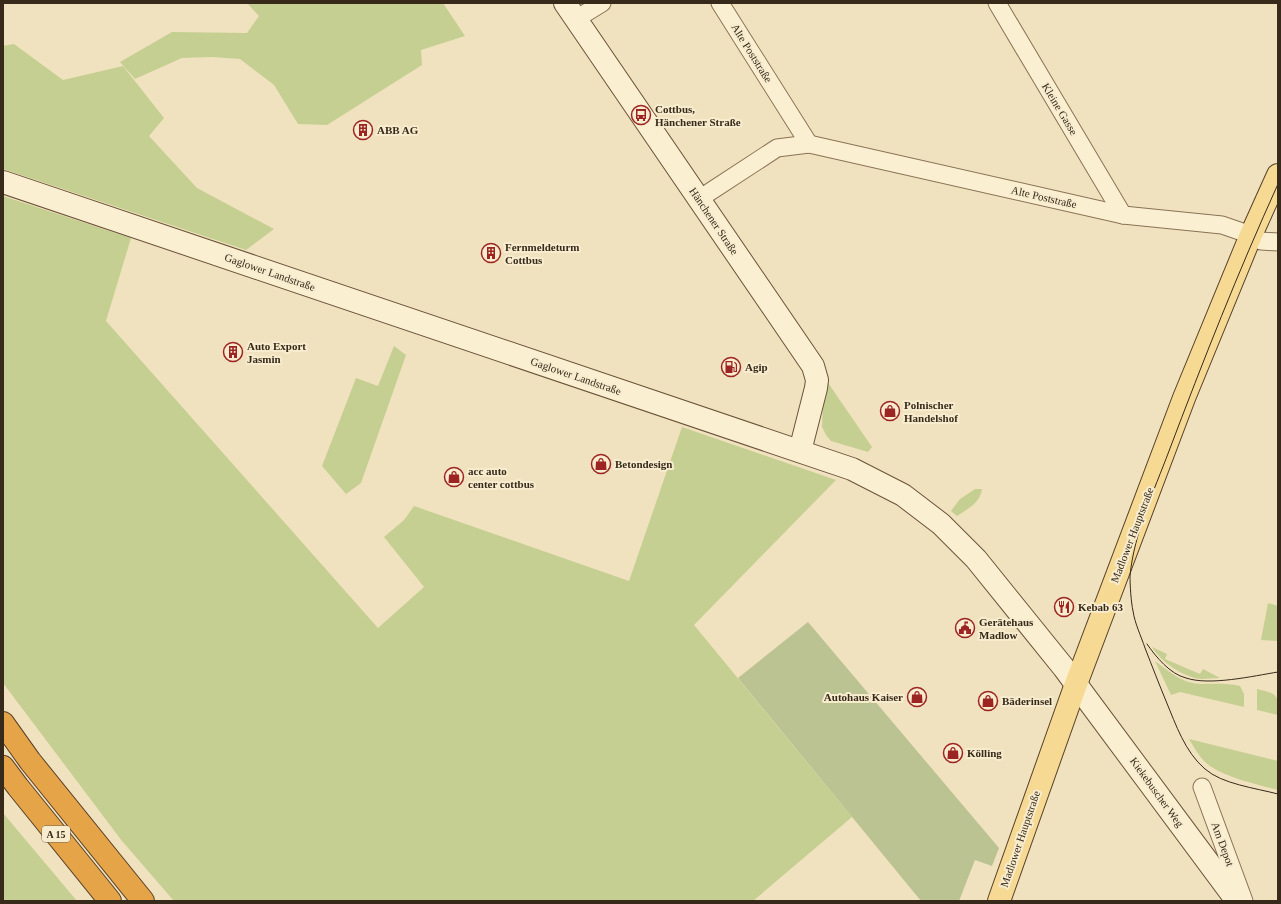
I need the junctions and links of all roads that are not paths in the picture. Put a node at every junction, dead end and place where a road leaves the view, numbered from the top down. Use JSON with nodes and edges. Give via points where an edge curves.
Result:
{"nodes":[{"id":1,"x":602,"y":3,"type":"edge"},
{"id":2,"x":720,"y":3,"type":"edge"},
{"id":3,"x":997,"y":3,"type":"edge"},
{"id":4,"x":571,"y":11,"type":"edge"},
{"id":5,"x":809,"y":144,"type":"junction"},
{"id":6,"x":1278,"y":175,"type":"edge"},
{"id":7,"x":3,"y":182,"type":"edge"},
{"id":8,"x":699,"y":199,"type":"junction"},
{"id":9,"x":1122,"y":215,"type":"junction"},
{"id":10,"x":1251,"y":235,"type":"junction"},
{"id":11,"x":1278,"y":242,"type":"edge"},
{"id":12,"x":800,"y":451,"type":"junction"},
{"id":13,"x":1076,"y":684,"type":"junction"},
{"id":14,"x":3,"y":723,"type":"edge"},
{"id":15,"x":3,"y":766,"type":"edge"},
{"id":16,"x":1202,"y":787,"type":"dead end"},
{"id":17,"x":110,"y":901,"type":"edge"},
{"id":18,"x":143,"y":901,"type":"edge"},
{"id":19,"x":998,"y":901,"type":"edge"},
{"id":20,"x":1237,"y":901,"type":"edge"},
{"id":21,"x":1244,"y":901,"type":"edge"}],
"edges":[{"from":1,"to":4,"type":"street"},
{"from":2,"to":5,"type":"street","name":"Alte Poststraße"},
{"from":3,"to":9,"type":"street","name":"Kleine Gasse"},
{"from":4,"to":8,"type":"main road","name":"Hänchener Straße"},
{"from":5,"to":8,"type":"street","name":"Alte Poststraße","via":[[777,148]]},
{"from":5,"to":9,"type":"street","name":"Alte Poststraße"},
{"from":6,"to":10,"type":"main road","name":"Madlower Hauptstraße"},
{"from":7,"to":12,"type":"main road","name":"Gaglower Landstraße"},
{"from":8,"to":12,"type":"main road","name":"Hänchener Straße","via":[[813,366],[817,380],[816,388]]},
{"from":9,"to":10,"type":"street","name":"Alte Poststraße","via":[[1222,225]]},
{"from":10,"to":11,"type":"street","name":"Alte Poststraße","via":[[1261,241]]},
{"from":10,"to":13,"type":"main road","name":"Madlower Hauptstraße","via":[[1184,398]]},
{"from":12,"to":13,"type":"main road","name":"Gaglower Landstraße","via":[[852,469],[896,491],[941,524],[976,559]]},
{"from":13,"to":19,"type":"main road","name":"Madlower Hauptstraße"},
{"from":13,"to":20,"type":"main road","name":"Kiekebuscher Weg"},
{"from":14,"to":18,"type":"highway","number":"A 15","via":[[30,761]]},
{"from":15,"to":17,"type":"highway","number":"A 15"},
{"from":16,"to":21,"type":"street","name":"Am Depot"}]}
